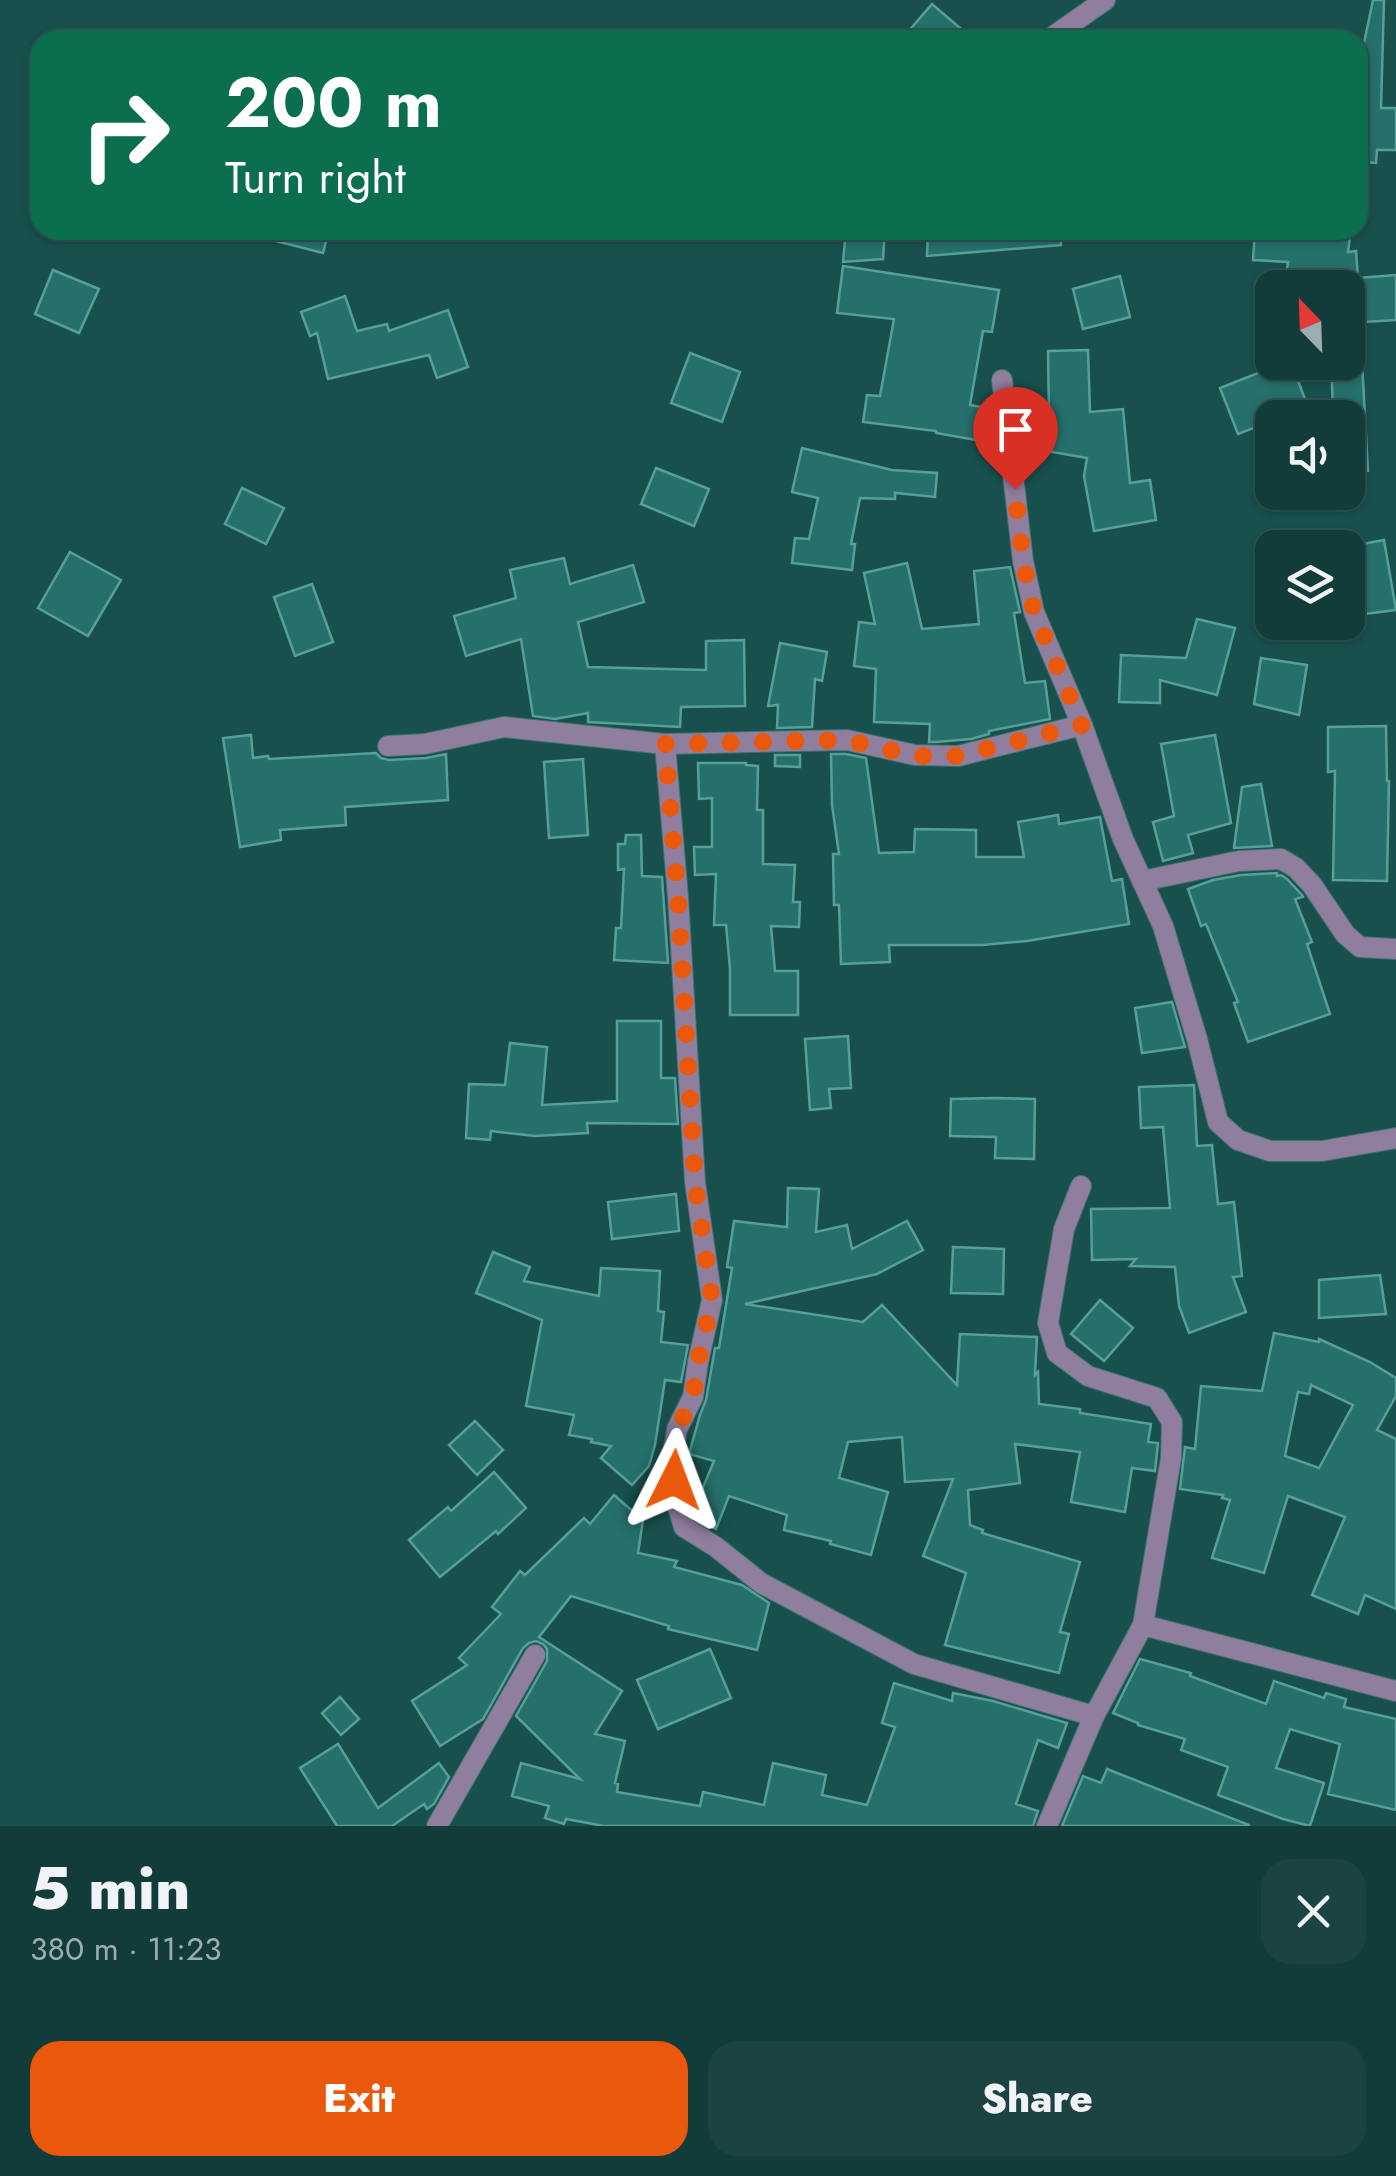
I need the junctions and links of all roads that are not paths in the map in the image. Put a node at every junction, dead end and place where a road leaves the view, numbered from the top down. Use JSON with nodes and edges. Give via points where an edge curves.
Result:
{"nodes":[{"id":1,"x":1105,"y":0,"type":"edge"},
{"id":2,"x":1062,"y":30,"type":"edge"},
{"id":3,"x":1002,"y":380,"type":"dead end"},
{"id":4,"x":1082,"y":725,"type":"junction"},
{"id":5,"x":665,"y":744,"type":"junction"},
{"id":6,"x":388,"y":746,"type":"dead end"},
{"id":7,"x":1142,"y":881,"type":"junction"},
{"id":8,"x":1396,"y":949,"type":"edge"},
{"id":9,"x":1396,"y":1138,"type":"edge"},
{"id":10,"x":1081,"y":1186,"type":"dead end"},
{"id":11,"x":1143,"y":1624,"type":"junction"},
{"id":12,"x":535,"y":1655,"type":"dead end"},
{"id":13,"x":1396,"y":1691,"type":"edge"},
{"id":14,"x":1094,"y":1716,"type":"junction"},
{"id":15,"x":436,"y":1826,"type":"edge"},
{"id":16,"x":1047,"y":1826,"type":"edge"}],
"edges":[{"from":1,"to":2,"type":"street"},
{"from":3,"to":4,"type":"street","via":[[1034,612]]},
{"from":4,"to":5,"type":"street","via":[[958,756],[915,756],[846,740]]},
{"from":4,"to":7,"type":"street"},
{"from":5,"to":6,"type":"street","via":[[504,727]]},
{"from":5,"to":14,"type":"street","via":[[695,1182],[712,1300],[693,1397],[672,1459],[684,1527],[761,1583],[914,1664]]},
{"from":7,"to":8,"type":"street","via":[[1239,860],[1281,859],[1312,885],[1360,947]]},
{"from":7,"to":9,"type":"street","via":[[1163,926],[1218,1122],[1238,1140],[1270,1151]]},
{"from":10,"to":11,"type":"street","via":[[1064,1229],[1048,1323],[1057,1353],[1088,1376],[1157,1398],[1172,1422],[1172,1458]]},
{"from":11,"to":13,"type":"street"},
{"from":11,"to":14,"type":"street"},
{"from":12,"to":15,"type":"street"},
{"from":14,"to":16,"type":"street"}]}
